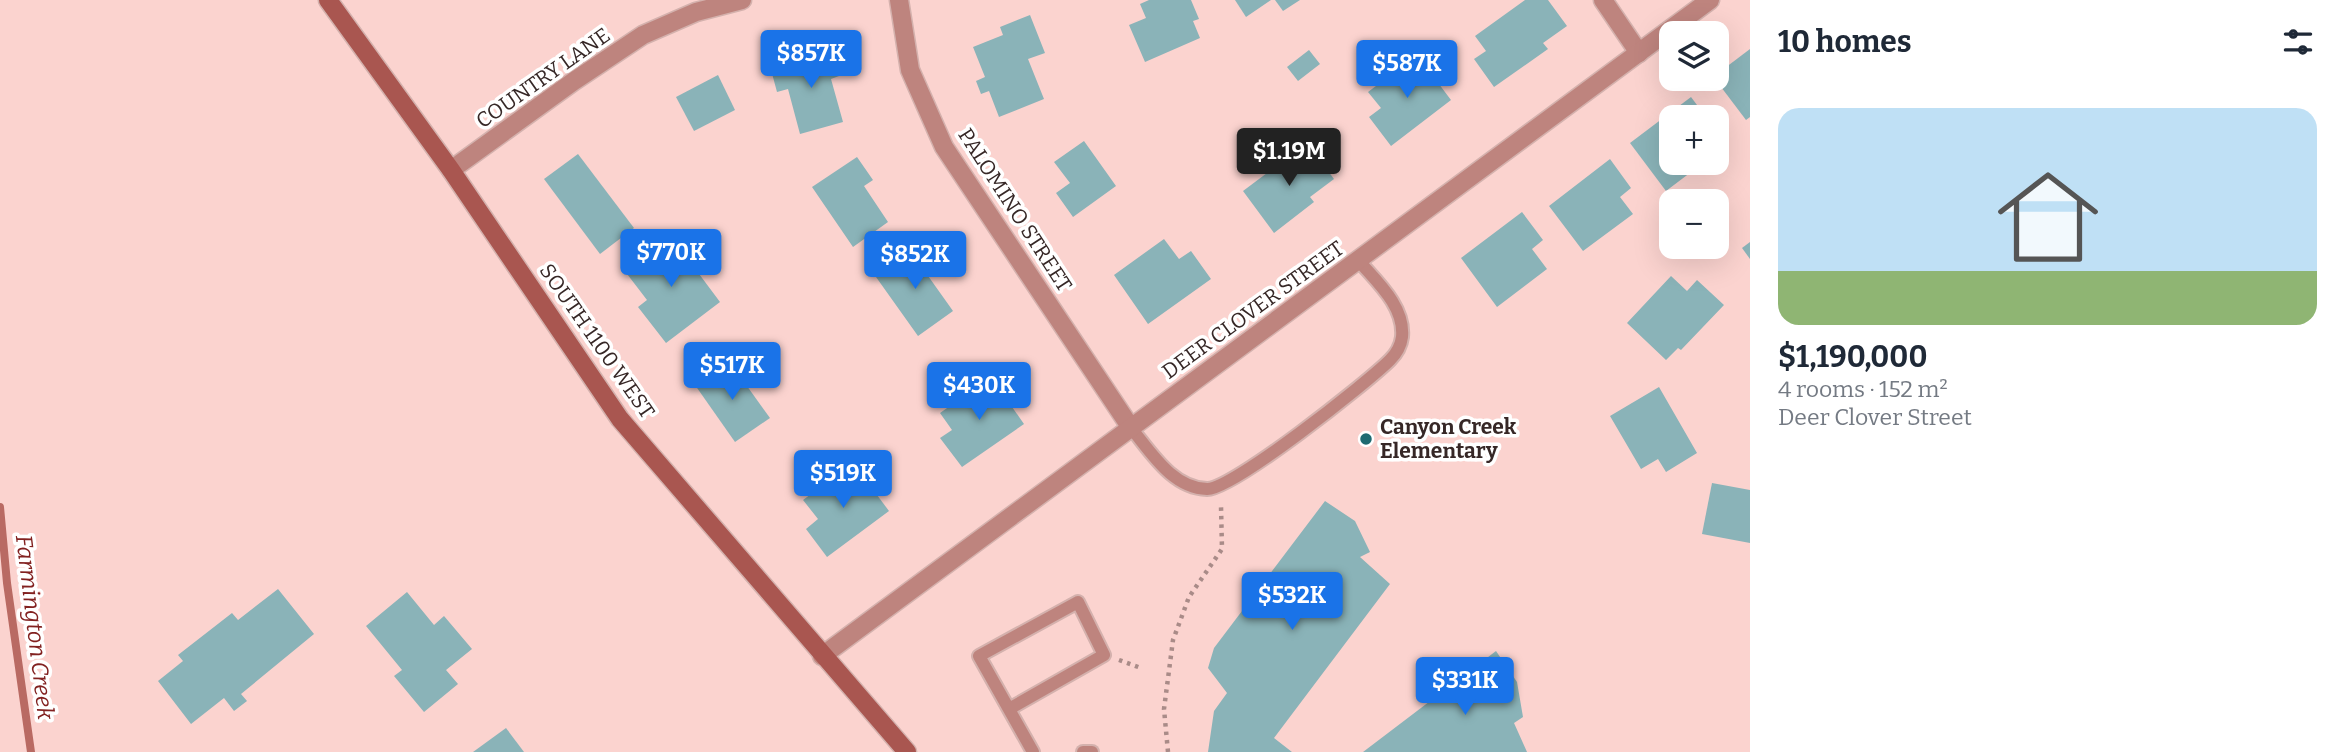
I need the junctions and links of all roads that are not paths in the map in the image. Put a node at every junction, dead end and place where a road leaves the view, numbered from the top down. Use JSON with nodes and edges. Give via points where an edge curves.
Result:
{"nodes":[{"id":1,"x":328,"y":0,"type":"edge"},
{"id":2,"x":742,"y":0,"type":"edge"},
{"id":3,"x":899,"y":0,"type":"edge"},
{"id":4,"x":1603,"y":0,"type":"edge"},
{"id":5,"x":1710,"y":0,"type":"edge"},
{"id":6,"x":1639,"y":52,"type":"junction"},
{"id":7,"x":451,"y":170,"type":"junction"},
{"id":8,"x":1358,"y":260,"type":"junction"},
{"id":9,"x":1130,"y":428,"type":"junction"},
{"id":10,"x":822,"y":656,"type":"junction"},
{"id":11,"x":1009,"y":709,"type":"junction"},
{"id":12,"x":907,"y":752,"type":"edge"},
{"id":13,"x":1032,"y":752,"type":"edge"},
{"id":14,"x":1083,"y":752,"type":"edge"},
{"id":15,"x":1092,"y":752,"type":"edge"}],
"edges":[{"from":1,"to":7,"type":"street","name":"SOUTH 1100 WEST"},
{"from":2,"to":7,"type":"street","name":"COUNTRY LANE","via":[[696,12],[643,35]]},
{"from":3,"to":9,"type":"street","name":"PALOMINO STREET","via":[[910,70],[944,147]]},
{"from":4,"to":6,"type":"street"},
{"from":5,"to":6,"type":"street","name":"DEER CLOVER STREET"},
{"from":6,"to":8,"type":"street","name":"DEER CLOVER STREET"},
{"from":7,"to":10,"type":"street","name":"SOUTH 1100 WEST","via":[[620,419]]},
{"from":8,"to":9,"type":"street","name":"DEER CLOVER STREET"},
{"from":8,"to":9,"type":"lane","via":[[1398,311],[1400,346],[1369,379],[1264,458],[1222,486],[1208,489],[1175,478]]},
{"from":9,"to":10,"type":"street","name":"DEER CLOVER STREET"},
{"from":10,"to":12,"type":"street","name":"SOUTH 1100 WEST"},
{"from":11,"to":11,"type":"lane","via":[[1104,655],[1078,602],[979,656]]},
{"from":11,"to":13,"type":"lane"},
{"from":14,"to":15,"type":"lane"}]}
